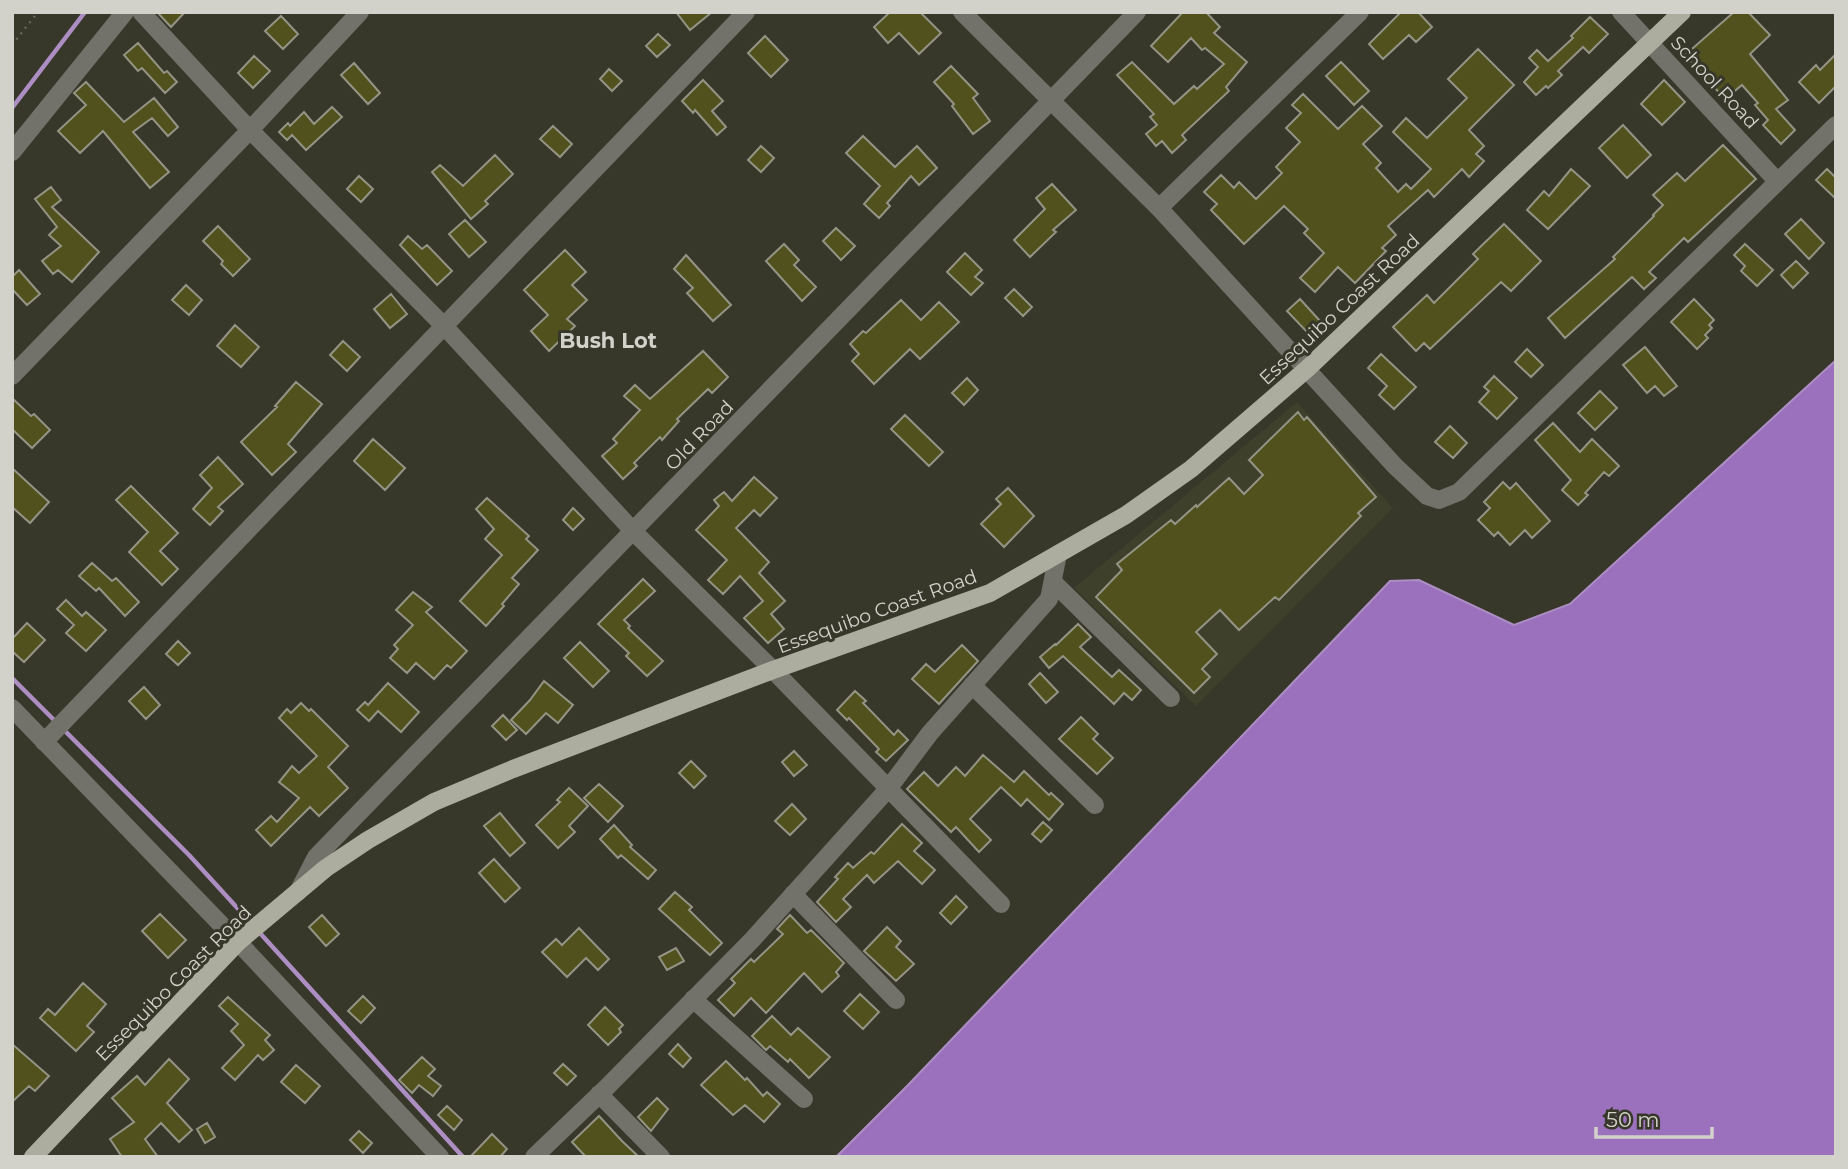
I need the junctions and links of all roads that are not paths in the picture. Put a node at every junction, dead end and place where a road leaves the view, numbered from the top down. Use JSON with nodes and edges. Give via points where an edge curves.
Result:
{"nodes":[{"id":1,"x":125,"y":12,"type":"edge"},
{"id":2,"x":141,"y":12,"type":"edge"},
{"id":3,"x":360,"y":12,"type":"edge"},
{"id":4,"x":746,"y":12,"type":"edge"},
{"id":5,"x":962,"y":12,"type":"edge"},
{"id":6,"x":1138,"y":12,"type":"edge"},
{"id":7,"x":1360,"y":12,"type":"edge"},
{"id":8,"x":1621,"y":12,"type":"edge"},
{"id":9,"x":1682,"y":12,"type":"edge"},
{"id":10,"x":1650,"y":43,"type":"junction"},
{"id":11,"x":1051,"y":102,"type":"junction"},
{"id":12,"x":1836,"y":125,"type":"edge"},
{"id":13,"x":250,"y":130,"type":"junction"},
{"id":14,"x":12,"y":152,"type":"edge"},
{"id":15,"x":1777,"y":181,"type":"junction"},
{"id":16,"x":1158,"y":208,"type":"junction"},
{"id":17,"x":445,"y":327,"type":"junction"},
{"id":18,"x":1308,"y":368,"type":"junction"},
{"id":19,"x":12,"y":376,"type":"edge"},
{"id":20,"x":634,"y":532,"type":"junction"},
{"id":21,"x":1058,"y":554,"type":"junction"},
{"id":22,"x":1053,"y":582,"type":"junction"},
{"id":23,"x":773,"y":670,"type":"junction"},
{"id":24,"x":972,"y":685,"type":"junction"},
{"id":25,"x":1171,"y":698,"type":"dead end"},
{"id":26,"x":12,"y":708,"type":"edge"},
{"id":27,"x":44,"y":742,"type":"junction"},
{"id":28,"x":888,"y":789,"type":"junction"},
{"id":29,"x":1095,"y":805,"type":"dead end"},
{"id":30,"x":298,"y":891,"type":"junction"},
{"id":31,"x":793,"y":894,"type":"junction"},
{"id":32,"x":1001,"y":904,"type":"dead end"},
{"id":33,"x":238,"y":942,"type":"junction"},
{"id":34,"x":694,"y":999,"type":"junction"},
{"id":35,"x":896,"y":1000,"type":"dead end"},
{"id":36,"x":599,"y":1094,"type":"junction"},
{"id":37,"x":804,"y":1099,"type":"dead end"},
{"id":38,"x":33,"y":1157,"type":"edge"},
{"id":39,"x":440,"y":1157,"type":"edge"},
{"id":40,"x":534,"y":1157,"type":"edge"},
{"id":41,"x":661,"y":1157,"type":"edge"}],
"edges":[{"from":1,"to":14,"type":"street"},
{"from":2,"to":13,"type":"street"},
{"from":3,"to":13,"type":"street"},
{"from":4,"to":17,"type":"street"},
{"from":5,"to":11,"type":"street"},
{"from":6,"to":11,"type":"street","name":"Old Road"},
{"from":7,"to":16,"type":"street"},
{"from":8,"to":10,"type":"street","name":"School Road"},
{"from":9,"to":10,"type":"main road","name":"Essequibo Coast Road"},
{"from":10,"to":15,"type":"street","name":"School Road"},
{"from":10,"to":18,"type":"main road","name":"Essequibo Coast Road"},
{"from":11,"to":16,"type":"street"},
{"from":11,"to":20,"type":"street","name":"Old Road"},
{"from":12,"to":15,"type":"street"},
{"from":13,"to":17,"type":"street"},
{"from":13,"to":19,"type":"street"},
{"from":15,"to":18,"type":"street","via":[[1447,499],[1427,496],[1395,466]]},
{"from":16,"to":18,"type":"street"},
{"from":17,"to":20,"type":"street"},
{"from":17,"to":27,"type":"street"},
{"from":18,"to":21,"type":"main road","name":"Essequibo Coast Road","via":[[1191,469],[1126,515]]},
{"from":20,"to":23,"type":"street"},
{"from":20,"to":30,"type":"street","name":"Old Road","via":[[316,858]]},
{"from":21,"to":22,"type":"street"},
{"from":21,"to":23,"type":"main road","name":"Essequibo Coast Road","via":[[990,593]]},
{"from":22,"to":24,"type":"street","via":[[1049,599]]},
{"from":22,"to":25,"type":"street"},
{"from":23,"to":28,"type":"street"},
{"from":23,"to":30,"type":"main road","name":"Essequibo Coast Road","via":[[434,802],[368,840]]},
{"from":24,"to":28,"type":"street"},
{"from":24,"to":29,"type":"street"},
{"from":26,"to":27,"type":"street"},
{"from":27,"to":33,"type":"street"},
{"from":28,"to":31,"type":"street"},
{"from":28,"to":32,"type":"street"},
{"from":30,"to":33,"type":"main road","name":"Essequibo Coast Road"},
{"from":31,"to":34,"type":"street"},
{"from":31,"to":35,"type":"street"},
{"from":33,"to":38,"type":"main road","name":"Essequibo Coast Road"},
{"from":33,"to":39,"type":"street"},
{"from":34,"to":36,"type":"street"},
{"from":34,"to":37,"type":"street"},
{"from":36,"to":40,"type":"street"},
{"from":36,"to":41,"type":"street"}]}
